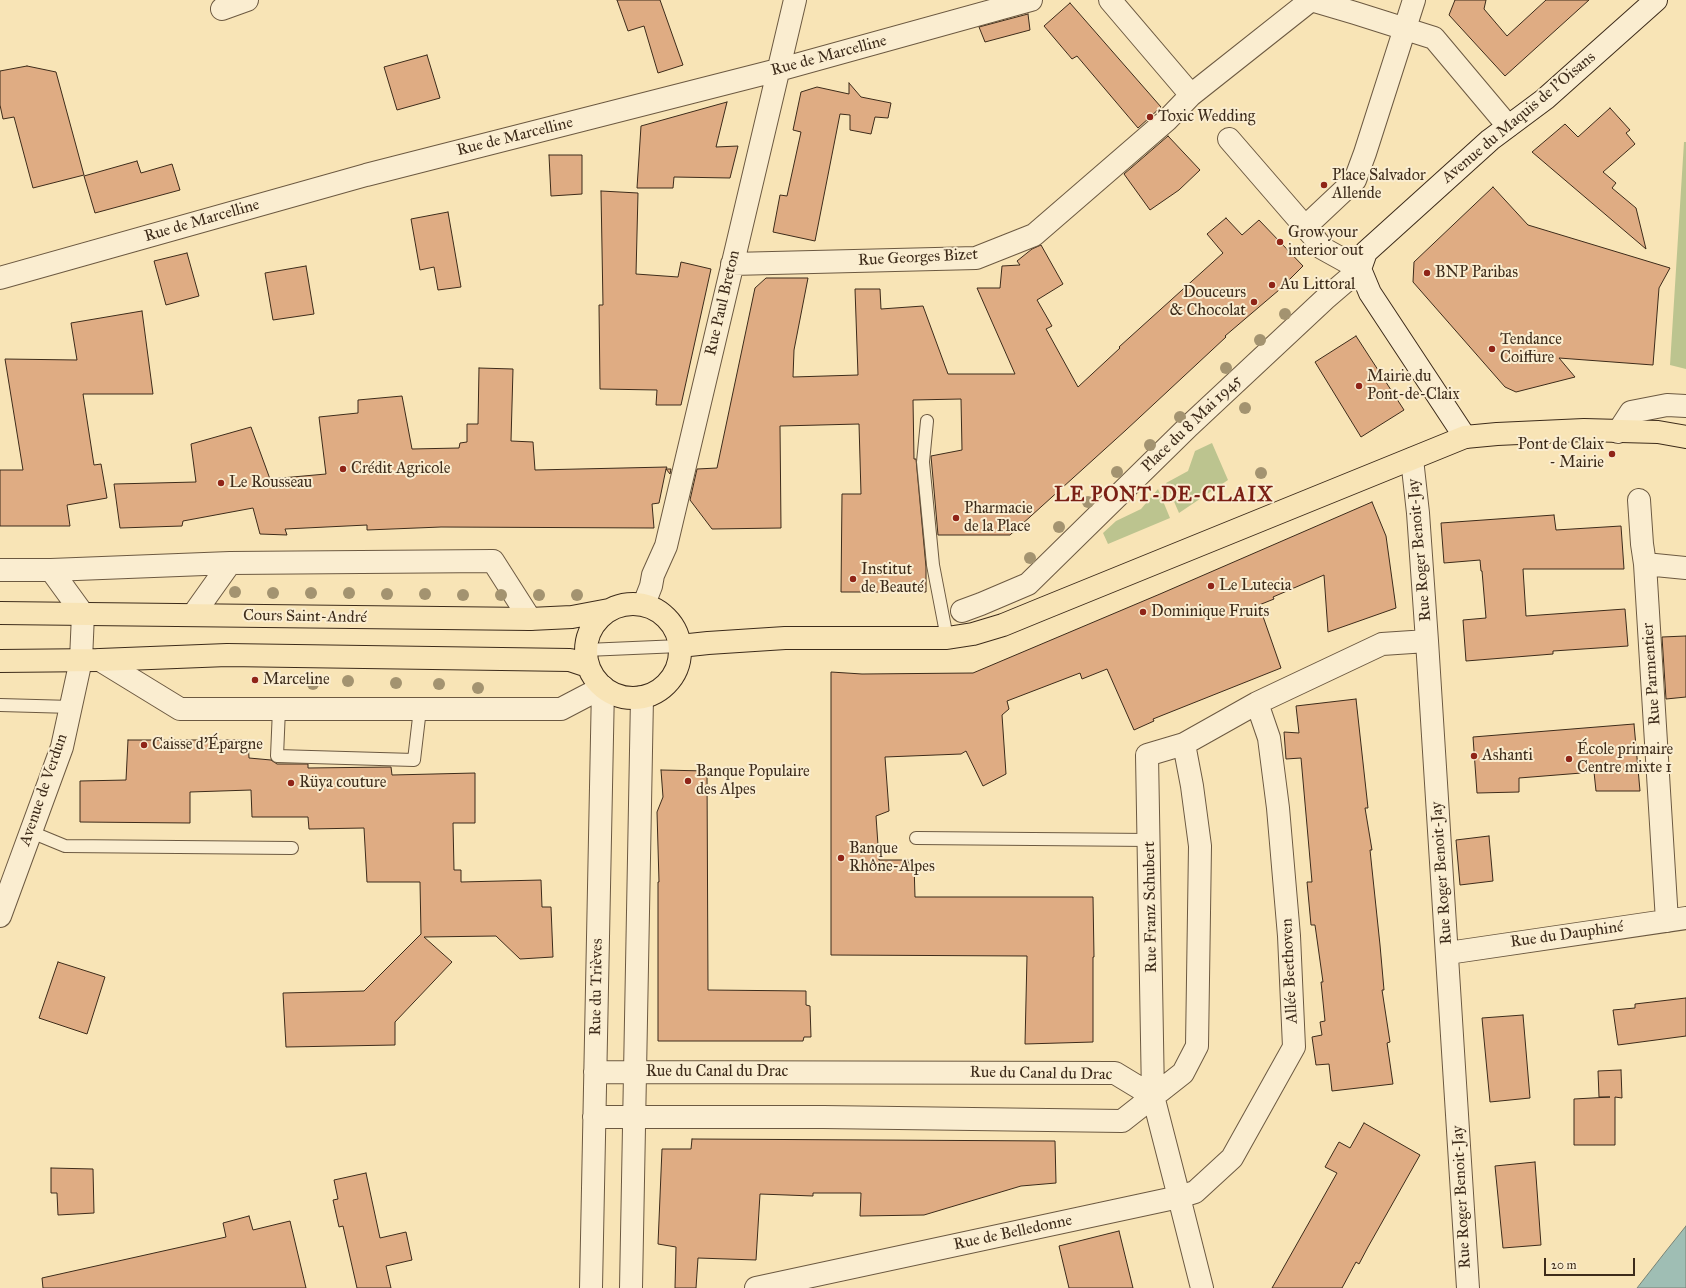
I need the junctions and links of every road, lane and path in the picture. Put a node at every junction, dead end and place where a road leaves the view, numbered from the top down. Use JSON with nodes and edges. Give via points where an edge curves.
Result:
{"nodes":[{"id":1,"x":247,"y":0,"type":"edge"},
{"id":2,"x":795,"y":0,"type":"edge"},
{"id":3,"x":1031,"y":0,"type":"edge"},
{"id":4,"x":1110,"y":0,"type":"edge"},
{"id":5,"x":1414,"y":0,"type":"edge"},
{"id":6,"x":1656,"y":0,"type":"edge"},
{"id":7,"x":222,"y":9,"type":"dead end"},
{"id":8,"x":1404,"y":29,"type":"junction"},
{"id":9,"x":778,"y":70,"type":"junction"},
{"id":10,"x":1191,"y":95,"type":"junction"},
{"id":11,"x":1508,"y":126,"type":"junction"},
{"id":12,"x":1229,"y":139,"type":"dead end"},
{"id":13,"x":1305,"y":227,"type":"junction"},
{"id":14,"x":732,"y":264,"type":"junction"},
{"id":15,"x":1360,"y":269,"type":"junction"},
{"id":16,"x":0,"y":278,"type":"edge"},
{"id":17,"x":1686,"y":406,"type":"edge"},
{"id":18,"x":926,"y":421,"type":"dead end"},
{"id":19,"x":1618,"y":432,"type":"junction"},
{"id":20,"x":1465,"y":437,"type":"junction"},
{"id":21,"x":1686,"y":437,"type":"edge"},
{"id":22,"x":1412,"y":459,"type":"junction"},
{"id":23,"x":1640,"y":500,"type":"dead end"},
{"id":24,"x":230,"y":563,"type":"junction"},
{"id":25,"x":1645,"y":564,"type":"junction"},
{"id":26,"x":1686,"y":568,"type":"edge"},
{"id":27,"x":0,"y":570,"type":"edge"},
{"id":28,"x":51,"y":570,"type":"junction"},
{"id":29,"x":644,"y":604,"type":"junction"},
{"id":30,"x":608,"y":610,"type":"junction"},
{"id":31,"x":962,"y":611,"type":"dead end"},
{"id":32,"x":0,"y":613,"type":"edge"},
{"id":33,"x":82,"y":614,"type":"junction"},
{"id":34,"x":193,"y":615,"type":"junction"},
{"id":35,"x":530,"y":619,"type":"junction"},
{"id":36,"x":947,"y":638,"type":"junction"},
{"id":37,"x":1427,"y":641,"type":"junction"},
{"id":38,"x":680,"y":646,"type":"junction"},
{"id":39,"x":587,"y":658,"type":"junction"},
{"id":40,"x":90,"y":660,"type":"junction"},
{"id":41,"x":0,"y":661,"type":"edge"},
{"id":42,"x":603,"y":687,"type":"junction"},
{"id":43,"x":642,"y":697,"type":"junction"},
{"id":44,"x":1258,"y":704,"type":"junction"},
{"id":45,"x":0,"y":705,"type":"edge"},
{"id":46,"x":72,"y":707,"type":"junction"},
{"id":47,"x":279,"y":709,"type":"junction"},
{"id":48,"x":420,"y":709,"type":"junction"},
{"id":49,"x":1184,"y":744,"type":"junction"},
{"id":50,"x":31,"y":832,"type":"junction"},
{"id":51,"x":916,"y":838,"type":"dead end"},
{"id":52,"x":1150,"y":840,"type":"junction"},
{"id":53,"x":292,"y":848,"type":"dead end"},
{"id":54,"x":0,"y":916,"type":"edge"},
{"id":55,"x":1677,"y":920,"type":"edge"},
{"id":56,"x":1448,"y":953,"type":"junction"},
{"id":57,"x":595,"y":1072,"type":"junction"},
{"id":58,"x":635,"y":1072,"type":"junction"},
{"id":59,"x":1153,"y":1096,"type":"junction"},
{"id":60,"x":594,"y":1117,"type":"junction"},
{"id":61,"x":634,"y":1117,"type":"junction"},
{"id":62,"x":1179,"y":1197,"type":"junction"},
{"id":63,"x":590,"y":1288,"type":"edge"},
{"id":64,"x":631,"y":1288,"type":"edge"},
{"id":65,"x":756,"y":1288,"type":"edge"},
{"id":66,"x":1202,"y":1288,"type":"edge"},
{"id":67,"x":1468,"y":1288,"type":"edge"}],
"edges":[{"from":1,"to":7,"type":"street"},
{"from":2,"to":9,"type":"street","name":"Rue Paul Breton"},
{"from":3,"to":9,"type":"street","name":"Rue de Marcelline"},
{"from":4,"to":10,"type":"street"},
{"from":5,"to":8,"type":"street"},
{"from":6,"to":11,"type":"street","name":"Avenue du Maquis de l'Oisans","via":[[1545,99]]},
{"from":8,"to":10,"type":"street","via":[[1311,0]]},
{"from":8,"to":11,"type":"street","via":[[1434,38]]},
{"from":8,"to":13,"type":"street","via":[[1355,180]]},
{"from":9,"to":14,"type":"street","name":"Rue Paul Breton"},
{"from":9,"to":16,"type":"street","name":"Rue de Marcelline","via":[[366,175]]},
{"from":10,"to":14,"type":"street","name":"Rue Georges Bizet","via":[[1167,120],[1034,235],[976,258]]},
{"from":11,"to":15,"type":"street","name":"Avenue du Maquis de l'Oisans","via":[[1366,252]]},
{"from":12,"to":13,"type":"street"},
{"from":13,"to":15,"type":"street","via":[[1322,248]]},
{"from":14,"to":29,"type":"street","name":"Rue Paul Breton","via":[[666,546]]},
{"from":15,"to":20,"type":"street","via":[[1370,293]]},
{"from":15,"to":31,"type":"street","name":"Place du 8 Mai 1945","via":[[1189,426],[1028,584]]},
{"from":17,"to":19,"type":"street","via":[[1667,405],[1631,412]]},
{"from":18,"to":36,"type":"lane","via":[[923,462],[933,565]]},
{"from":19,"to":20,"type":"main road","via":[[1584,430]]},
{"from":19,"to":21,"type":"main road","via":[[1658,432]]},
{"from":20,"to":22,"type":"main road"},
{"from":22,"to":36,"type":"main road","via":[[1003,625]]},
{"from":22,"to":37,"type":"street","name":"Rue Roger Benoit-Jay"},
{"from":23,"to":25,"type":"street","name":"Rue Parmentier"},
{"from":24,"to":28,"type":"street"},
{"from":24,"to":34,"type":"street"},
{"from":24,"to":35,"type":"street","via":[[494,561]]},
{"from":25,"to":26,"type":"street"},
{"from":25,"to":55,"type":"street","name":"Rue Parmentier"},
{"from":27,"to":28,"type":"street"},
{"from":28,"to":33,"type":"street"},
{"from":29,"to":30,"type":"main road","name":"Cours Saint-André","via":[[626,604]]},
{"from":29,"to":38,"type":"main road","via":[[658,610],[669,620]]},
{"from":30,"to":35,"type":"main road","name":"Cours Saint-André","via":[[572,617]]},
{"from":30,"to":39,"type":"main road","via":[[596,621],[589,634]]},
{"from":32,"to":33,"type":"main road","name":"Cours Saint-André"},
{"from":33,"to":34,"type":"main road","name":"Cours Saint-André"},
{"from":33,"to":40,"type":"street","name":"Avenue de Verdun"},
{"from":34,"to":35,"type":"main road","name":"Cours Saint-André"},
{"from":36,"to":38,"type":"main road","via":[[785,638]]},
{"from":37,"to":44,"type":"street","name":"Rue Franz Schubert","via":[[1382,644]]},
{"from":37,"to":56,"type":"street","name":"Rue Roger Benoit-Jay"},
{"from":38,"to":39,"type":"lane"},
{"from":38,"to":43,"type":"main road","via":[[678,663],[671,679],[658,691]]},
{"from":39,"to":40,"type":"main road","via":[[570,660],[227,655]]},
{"from":39,"to":42,"type":"main road","via":[[594,677]]},
{"from":40,"to":41,"type":"main road"},
{"from":40,"to":46,"type":"street","name":"Avenue de Verdun"},
{"from":40,"to":47,"type":"street","via":[[180,709]]},
{"from":42,"to":43,"type":"main road","via":[[628,698]]},
{"from":42,"to":48,"type":"street","via":[[561,710]]},
{"from":42,"to":57,"type":"street","name":"Rue du Trièves"},
{"from":43,"to":58,"type":"street"},
{"from":44,"to":49,"type":"street","name":"Rue Franz Schubert"},
{"from":44,"to":62,"type":"street","name":"Allée Beethoven","via":[[1269,738],[1278,808],[1289,936],[1294,1047],[1232,1158],[1195,1192]]},
{"from":45,"to":46,"type":"lane"},
{"from":46,"to":50,"type":"street","name":"Avenue de Verdun","via":[[62,747]]},
{"from":47,"to":48,"type":"street"},
{"from":47,"to":48,"type":"lane","via":[[277,756],[414,760]]},
{"from":49,"to":52,"type":"street","name":"Rue Franz Schubert","via":[[1147,755]]},
{"from":49,"to":59,"type":"street","via":[[1200,846],[1197,1046],[1183,1073]]},
{"from":50,"to":53,"type":"lane","via":[[64,846]]},
{"from":50,"to":54,"type":"street","name":"Avenue de Verdun"},
{"from":51,"to":52,"type":"lane"},
{"from":52,"to":59,"type":"street","name":"Rue Franz Schubert"},
{"from":55,"to":56,"type":"street","name":"Rue du Dauphiné"},
{"from":56,"to":67,"type":"street","name":"Rue Roger Benoit-Jay"},
{"from":57,"to":58,"type":"street","name":"Rue du Canal du Drac"},
{"from":57,"to":60,"type":"street","name":"Rue du Trièves"},
{"from":58,"to":59,"type":"street","name":"Rue du Canal du Drac","via":[[1115,1073]]},
{"from":58,"to":61,"type":"street"},
{"from":59,"to":61,"type":"street","via":[[1122,1121]]},
{"from":59,"to":62,"type":"street","name":"Rue Franz Schubert"},
{"from":60,"to":61,"type":"street"},
{"from":60,"to":63,"type":"street","name":"Rue du Trièves"},
{"from":61,"to":64,"type":"street"},
{"from":62,"to":65,"type":"street","name":"Rue de Belledonne"},
{"from":62,"to":66,"type":"street"}]}
